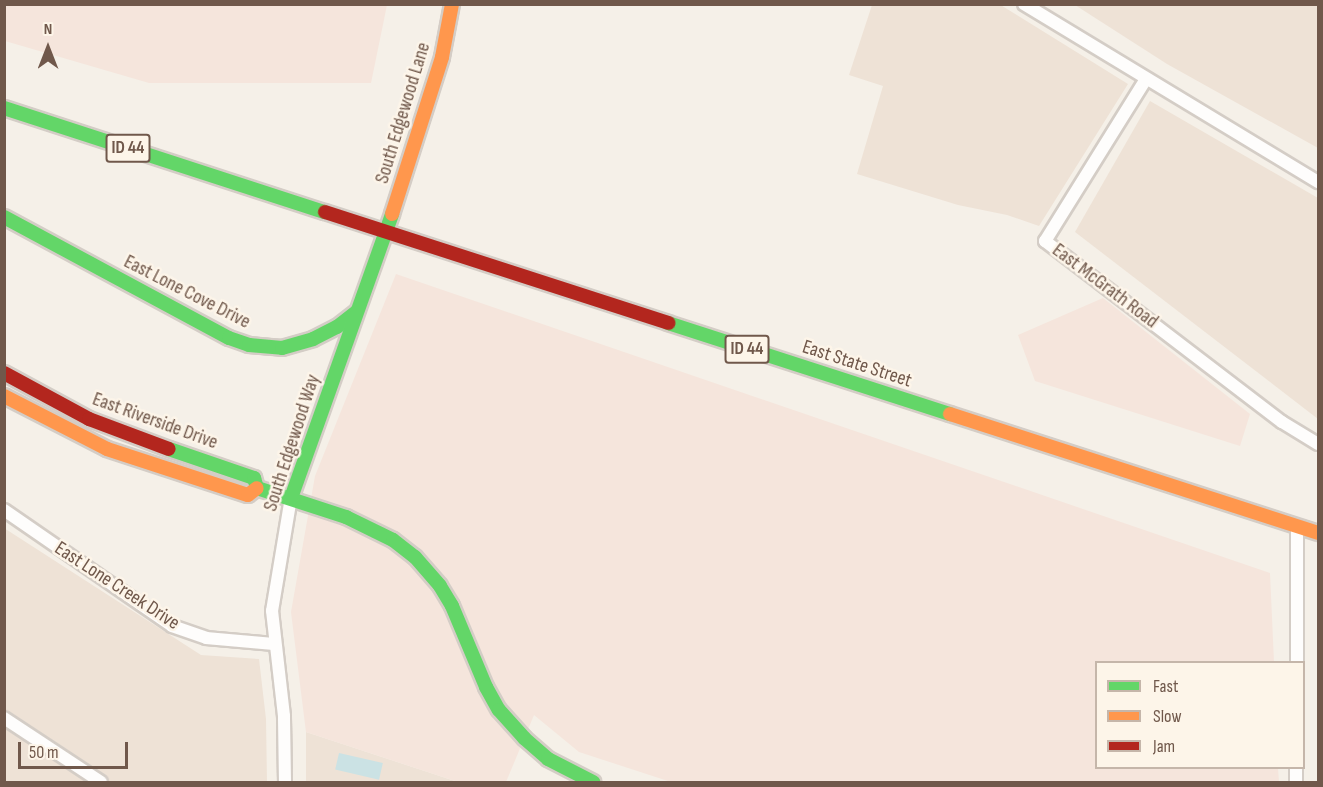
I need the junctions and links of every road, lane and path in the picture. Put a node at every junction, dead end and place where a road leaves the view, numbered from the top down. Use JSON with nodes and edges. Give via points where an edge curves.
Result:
{"nodes":[{"id":1,"x":452,"y":4,"type":"edge"},
{"id":2,"x":1023,"y":4,"type":"edge"},
{"id":3,"x":1043,"y":10,"type":"edge"},
{"id":4,"x":1146,"y":78,"type":"junction"},
{"id":5,"x":4,"y":108,"type":"edge"},
{"id":6,"x":1318,"y":182,"type":"edge"},
{"id":7,"x":4,"y":217,"type":"edge"},
{"id":8,"x":384,"y":230,"type":"junction"},
{"id":9,"x":357,"y":311,"type":"junction"},
{"id":10,"x":4,"y":373,"type":"edge"},
{"id":11,"x":4,"y":396,"type":"edge"},
{"id":12,"x":1318,"y":444,"type":"edge"},
{"id":13,"x":256,"y":488,"type":"junction"},
{"id":14,"x":291,"y":498,"type":"junction"},
{"id":15,"x":4,"y":510,"type":"edge"},
{"id":16,"x":1297,"y":525,"type":"junction"},
{"id":17,"x":1318,"y":533,"type":"edge"},
{"id":18,"x":274,"y":644,"type":"junction"},
{"id":19,"x":1297,"y":661,"type":"edge"},
{"id":20,"x":4,"y":718,"type":"edge"},
{"id":21,"x":101,"y":783,"type":"edge"},
{"id":22,"x":285,"y":783,"type":"edge"},
{"id":23,"x":593,"y":783,"type":"edge"}],
"edges":[{"from":1,"to":8,"type":"main road","name":"South Edgewood Lane","via":[[432,94]]},
{"from":2,"to":3,"type":"street"},
{"from":3,"to":4,"type":"street"},
{"from":4,"to":6,"type":"street"},
{"from":4,"to":12,"type":"street","name":"East McGrath Road","via":[[1045,241],[1282,422]]},
{"from":5,"to":8,"type":"main road","number":"ID 44"},
{"from":7,"to":9,"type":"main road","name":"East Lone Cove Drive","via":[[229,338],[249,345],[282,348],[313,339],[338,327]]},
{"from":8,"to":9,"type":"main road","name":"South Edgewood Way"},
{"from":8,"to":16,"type":"main road","name":"East State Street","number":"ID 44"},
{"from":9,"to":14,"type":"main road","name":"South Edgewood Way"},
{"from":10,"to":13,"type":"main road","name":"East Riverside Drive","via":[[107,427],[254,478]]},
{"from":11,"to":13,"type":"main road","name":"East Riverside Drive","via":[[107,449],[248,495]]},
{"from":13,"to":14,"type":"main road","name":"East Riverside Drive"},
{"from":14,"to":18,"type":"street","name":"South Edgewood Way","via":[[272,610]]},
{"from":14,"to":23,"type":"main road","name":"East Riverside Drive","via":[[346,517],[393,540],[415,557],[452,606],[499,710],[548,759]]},
{"from":15,"to":18,"type":"street","name":"East Lone Creek Drive","via":[[172,626],[207,638]]},
{"from":16,"to":17,"type":"main road","name":"East State Street","number":"ID 44"},
{"from":16,"to":19,"type":"street"},
{"from":18,"to":22,"type":"street","name":"South Edgewood Way","via":[[284,716]]},
{"from":20,"to":21,"type":"street"}]}
